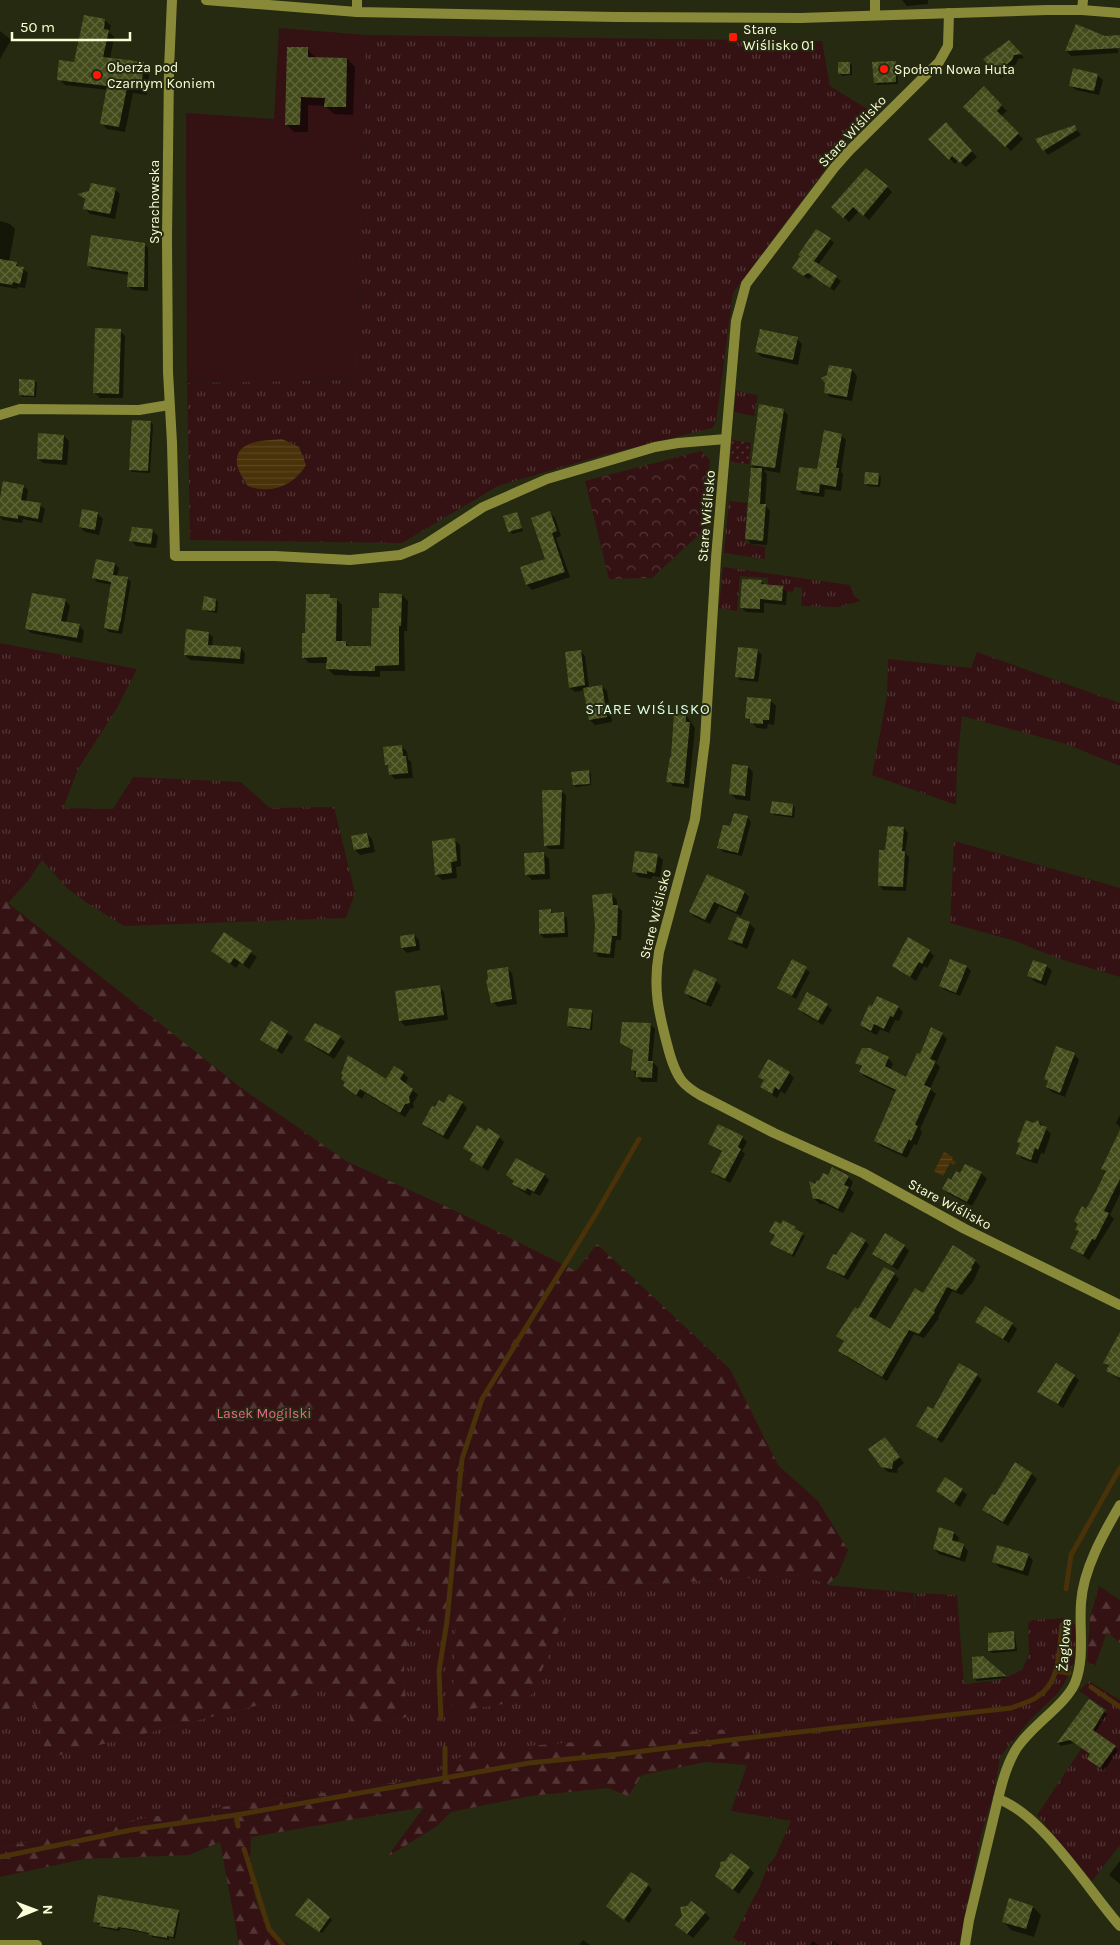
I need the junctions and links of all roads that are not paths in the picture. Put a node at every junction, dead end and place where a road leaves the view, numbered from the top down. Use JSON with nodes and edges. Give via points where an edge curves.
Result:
{"nodes":[{"id":1,"x":172,"y":0,"type":"edge"},
{"id":2,"x":206,"y":0,"type":"edge"},
{"id":3,"x":357,"y":0,"type":"edge"},
{"id":4,"x":875,"y":0,"type":"edge"},
{"id":5,"x":1083,"y":5,"type":"edge"},
{"id":6,"x":356,"y":12,"type":"junction"},
{"id":7,"x":949,"y":13,"type":"junction"},
{"id":8,"x":1120,"y":13,"type":"edge"},
{"id":9,"x":875,"y":15,"type":"junction"},
{"id":10,"x":170,"y":405,"type":"junction"},
{"id":11,"x":0,"y":416,"type":"edge"},
{"id":12,"x":726,"y":440,"type":"junction"},
{"id":13,"x":1120,"y":1305,"type":"edge"},
{"id":14,"x":1120,"y":1505,"type":"edge"},
{"id":15,"x":998,"y":1799,"type":"junction"},
{"id":16,"x":1120,"y":1926,"type":"edge"},
{"id":17,"x":0,"y":1945,"type":"edge"},
{"id":18,"x":37,"y":1945,"type":"edge"},
{"id":19,"x":965,"y":1945,"type":"edge"}],
"edges":[{"from":1,"to":10,"type":"street","name":"Syrachowska","via":[[167,229]]},
{"from":2,"to":6,"type":"street"},
{"from":3,"to":6,"type":"street"},
{"from":4,"to":9,"type":"street"},
{"from":5,"to":7,"type":"street"},
{"from":5,"to":8,"type":"street"},
{"from":6,"to":9,"type":"street","via":[[736,18]]},
{"from":7,"to":9,"type":"street"},
{"from":7,"to":12,"type":"street","name":"Stare Wiślisko","via":[[948,46],[939,62],[849,151],[746,284],[736,321]]},
{"from":10,"to":11,"type":"street","via":[[139,410],[20,409]]},
{"from":10,"to":12,"type":"street","name":"Syrachowska","via":[[175,556],[350,560],[400,555],[482,507],[547,479],[655,448]]},
{"from":12,"to":13,"type":"street","name":"Stare Wiślisko","via":[[705,740],[695,819],[666,922],[656,974],[658,1011],[679,1076],[700,1095],[863,1173],[965,1229]]},
{"from":14,"to":15,"type":"street","name":"Żaglowa","via":[[1094,1557],[1083,1591],[1075,1683],[1019,1745],[1006,1769]]},
{"from":15,"to":16,"type":"street","via":[[1016,1807],[1045,1835]]},
{"from":15,"to":19,"type":"street","name":"Żaglowa"},
{"from":17,"to":18,"type":"street"}]}
